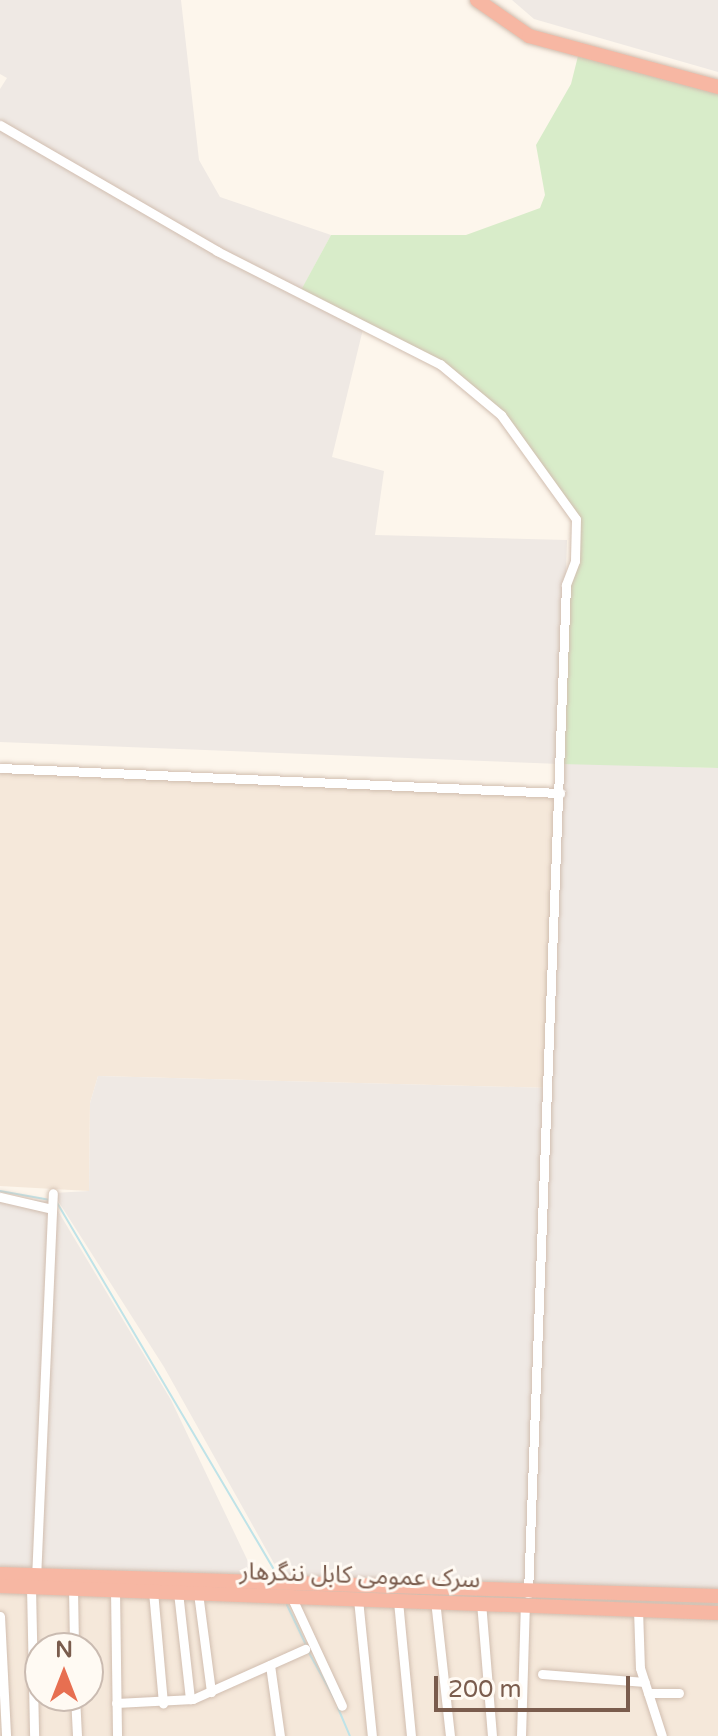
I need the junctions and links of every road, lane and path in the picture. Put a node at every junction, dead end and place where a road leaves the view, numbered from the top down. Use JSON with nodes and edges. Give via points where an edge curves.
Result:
{"nodes":[{"id":1,"x":477,"y":0,"type":"edge"},
{"id":2,"x":718,"y":87,"type":"edge"},
{"id":3,"x":0,"y":125,"type":"edge"},
{"id":4,"x":0,"y":768,"type":"edge"},
{"id":5,"x":560,"y":793,"type":"junction"},
{"id":6,"x":53,"y":1193,"type":"dead end"},
{"id":7,"x":0,"y":1197,"type":"edge"},
{"id":8,"x":52,"y":1209,"type":"junction"},
{"id":9,"x":0,"y":1574,"type":"edge"},
{"id":10,"x":34,"y":1583,"type":"junction"},
{"id":11,"x":0,"y":1586,"type":"edge"},
{"id":12,"x":73,"y":1588,"type":"junction"},
{"id":13,"x":115,"y":1590,"type":"junction"},
{"id":14,"x":153,"y":1591,"type":"junction"},
{"id":15,"x":178,"y":1592,"type":"junction"},
{"id":16,"x":198,"y":1593,"type":"junction"},
{"id":17,"x":291,"y":1596,"type":"junction"},
{"id":18,"x":718,"y":1596,"type":"edge"},
{"id":19,"x":358,"y":1599,"type":"junction"},
{"id":20,"x":435,"y":1600,"type":"junction"},
{"id":21,"x":398,"y":1601,"type":"junction"},
{"id":22,"x":527,"y":1601,"type":"junction"},
{"id":23,"x":481,"y":1602,"type":"junction"},
{"id":24,"x":638,"y":1609,"type":"junction"},
{"id":25,"x":718,"y":1613,"type":"edge"},
{"id":26,"x":0,"y":1616,"type":"edge"},
{"id":27,"x":74,"y":1632,"type":"edge"},
{"id":28,"x":305,"y":1649,"type":"dead end"},
{"id":29,"x":270,"y":1665,"type":"junction"},
{"id":30,"x":542,"y":1674,"type":"dead end"},
{"id":31,"x":645,"y":1682,"type":"junction"},
{"id":32,"x":211,"y":1692,"type":"junction"},
{"id":33,"x":648,"y":1693,"type":"junction"},
{"id":34,"x":679,"y":1693,"type":"dead end"},
{"id":35,"x":190,"y":1699,"type":"junction"},
{"id":36,"x":116,"y":1703,"type":"junction"},
{"id":37,"x":163,"y":1704,"type":"junction"},
{"id":38,"x":342,"y":1706,"type":"dead end"},
{"id":39,"x":76,"y":1712,"type":"edge"},
{"id":40,"x":4,"y":1732,"type":"edge"},
{"id":41,"x":34,"y":1736,"type":"edge"},
{"id":42,"x":77,"y":1736,"type":"edge"},
{"id":43,"x":117,"y":1736,"type":"edge"},
{"id":44,"x":280,"y":1736,"type":"edge"},
{"id":45,"x":372,"y":1736,"type":"edge"},
{"id":46,"x":411,"y":1736,"type":"edge"},
{"id":47,"x":450,"y":1736,"type":"edge"},
{"id":48,"x":492,"y":1736,"type":"edge"},
{"id":49,"x":521,"y":1736,"type":"edge"},
{"id":50,"x":662,"y":1736,"type":"edge"}],
"edges":[{"from":1,"to":2,"type":"highway","via":[[529,36]]},
{"from":3,"to":5,"type":"street","via":[[231,258],[440,364],[501,415],[576,519],[575,561],[566,585]]},
{"from":4,"to":5,"type":"street"},
{"from":5,"to":22,"type":"street"},
{"from":6,"to":8,"type":"street"},
{"from":7,"to":8,"type":"street"},
{"from":8,"to":10,"type":"street"},
{"from":9,"to":10,"type":"highway","name":"سرک عمومی کابل ننگرهار"},
{"from":10,"to":11,"type":"highway","name":"سرک عمومی کابل ننگرهار"},
{"from":10,"to":12,"type":"highway","name":"سرک عمومی کابل ننگرهار"},
{"from":10,"to":22,"type":"highway","name":"سرک عمومی کابل ننگرهار"},
{"from":10,"to":41,"type":"street"},
{"from":12,"to":13,"type":"highway","name":"سرک عمومی کابل ننگرهار"},
{"from":12,"to":27,"type":"street"},
{"from":13,"to":14,"type":"highway","name":"سرک عمومی کابل ننگرهار"},
{"from":13,"to":36,"type":"street"},
{"from":14,"to":15,"type":"highway","name":"سرک عمومی کابل ننگرهار"},
{"from":14,"to":37,"type":"street"},
{"from":15,"to":16,"type":"highway","name":"سرک عمومی کابل ننگرهار"},
{"from":15,"to":35,"type":"street"},
{"from":16,"to":17,"type":"highway","name":"سرک عمومی کابل ننگرهار"},
{"from":16,"to":32,"type":"street"},
{"from":17,"to":19,"type":"highway","name":"سرک عمومی کابل ننگرهار"},
{"from":17,"to":38,"type":"street"},
{"from":18,"to":22,"type":"highway","name":"سرک عمومی کابل ننگرهار"},
{"from":19,"to":21,"type":"highway","name":"سرک عمومی کابل ننگرهار"},
{"from":19,"to":45,"type":"street"},
{"from":20,"to":21,"type":"highway","name":"سرک عمومی کابل ننگرهار"},
{"from":20,"to":23,"type":"highway","name":"سرک عمومی کابل ننگرهار"},
{"from":20,"to":47,"type":"street"},
{"from":21,"to":46,"type":"street"},
{"from":22,"to":23,"type":"highway","name":"سرک عمومی کابل ننگرهار"},
{"from":22,"to":24,"type":"highway","name":"سرک عمومی کابل ننگرهار"},
{"from":22,"to":49,"type":"street"},
{"from":23,"to":48,"type":"street"},
{"from":24,"to":25,"type":"highway","name":"سرک عمومی کابل ننگرهار"},
{"from":24,"to":31,"type":"street"},
{"from":26,"to":40,"type":"street"},
{"from":28,"to":29,"type":"street"},
{"from":29,"to":32,"type":"street"},
{"from":29,"to":44,"type":"street"},
{"from":30,"to":31,"type":"street"},
{"from":31,"to":33,"type":"street"},
{"from":32,"to":35,"type":"street"},
{"from":33,"to":34,"type":"street"},
{"from":33,"to":50,"type":"street"},
{"from":35,"to":37,"type":"street"},
{"from":36,"to":37,"type":"street"},
{"from":36,"to":43,"type":"street"},
{"from":39,"to":42,"type":"street"}]}
